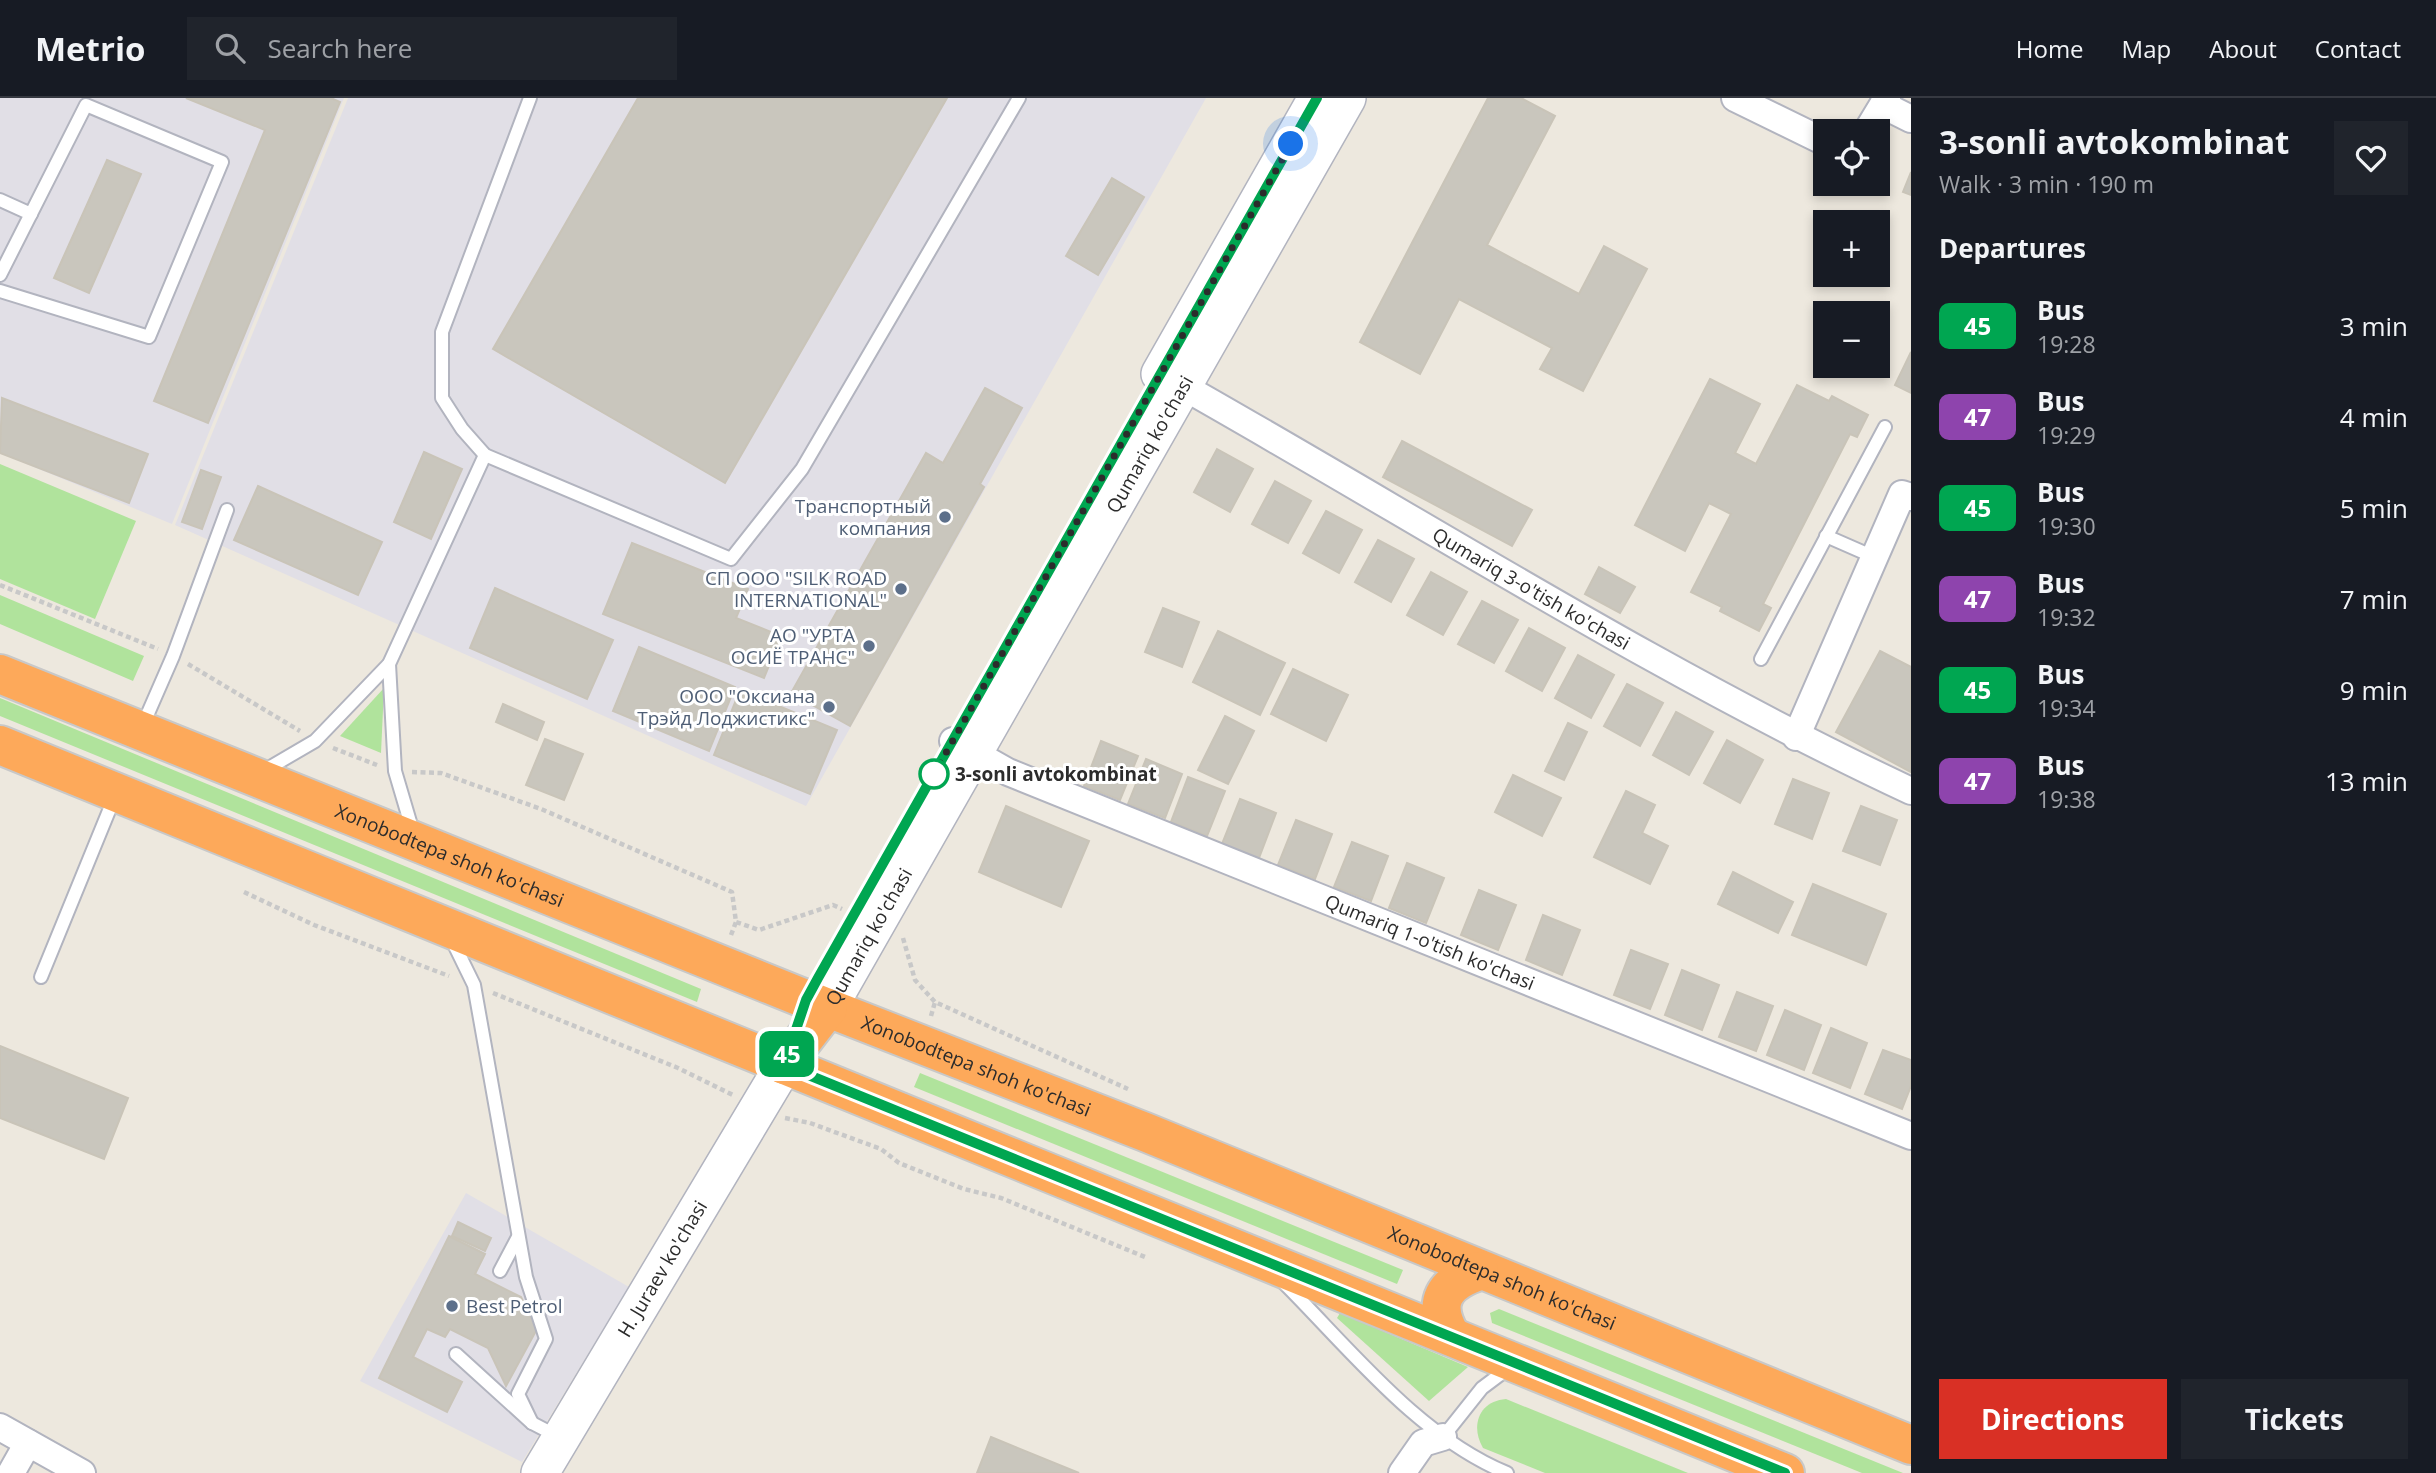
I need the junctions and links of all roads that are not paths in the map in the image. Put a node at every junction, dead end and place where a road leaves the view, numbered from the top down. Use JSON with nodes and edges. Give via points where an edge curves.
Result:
{"nodes":[{"id":1,"x":530,"y":98,"type":"edge"},
{"id":2,"x":1019,"y":98,"type":"edge"},
{"id":3,"x":1317,"y":98,"type":"edge"},
{"id":4,"x":1347,"y":98,"type":"edge"},
{"id":5,"x":1735,"y":98,"type":"edge"},
{"id":6,"x":88,"y":101,"type":"edge"},
{"id":7,"x":1885,"y":102,"type":"edge"},
{"id":8,"x":1874,"y":119,"type":"edge"},
{"id":9,"x":1911,"y":120,"type":"edge"},
{"id":10,"x":1813,"y":136,"type":"edge"},
{"id":11,"x":0,"y":201,"type":"edge"},
{"id":12,"x":31,"y":214,"type":"junction"},
{"id":13,"x":0,"y":275,"type":"edge"},
{"id":14,"x":0,"y":291,"type":"edge"},
{"id":15,"x":1172,"y":380,"type":"junction"},
{"id":16,"x":1885,"y":427,"type":"dead end"},
{"id":17,"x":485,"y":455,"type":"junction"},
{"id":18,"x":1911,"y":496,"type":"edge"},
{"id":19,"x":227,"y":510,"type":"dead end"},
{"id":20,"x":1826,"y":536,"type":"junction"},
{"id":21,"x":1874,"y":556,"type":"junction"},
{"id":22,"x":1760,"y":659,"type":"dead end"},
{"id":23,"x":389,"y":664,"type":"junction"},
{"id":24,"x":0,"y":674,"type":"edge"},
{"id":25,"x":141,"y":731,"type":"junction"},
{"id":26,"x":1796,"y":737,"type":"junction"},
{"id":27,"x":0,"y":745,"type":"edge"},
{"id":28,"x":964,"y":747,"type":"junction"},
{"id":29,"x":254,"y":777,"type":"junction"},
{"id":30,"x":1911,"y":791,"type":"edge"},
{"id":31,"x":117,"y":793,"type":"junction"},
{"id":32,"x":415,"y":842,"type":"junction"},
{"id":33,"x":446,"y":927,"type":"junction"},
{"id":34,"x":41,"y":977,"type":"dead end"},
{"id":35,"x":817,"y":1004,"type":"junction"},
{"id":36,"x":784,"y":1065,"type":"junction"},
{"id":37,"x":1911,"y":1136,"type":"edge"},
{"id":38,"x":519,"y":1237,"type":"junction"},
{"id":39,"x":1259,"y":1258,"type":"junction"},
{"id":40,"x":500,"y":1271,"type":"dead end"},
{"id":41,"x":1479,"y":1271,"type":"junction"},
{"id":42,"x":1451,"y":1336,"type":"junction"},
{"id":43,"x":456,"y":1354,"type":"dead end"},
{"id":44,"x":1516,"y":1363,"type":"junction"},
{"id":45,"x":0,"y":1427,"type":"edge"},
{"id":46,"x":1443,"y":1437,"type":"junction"},
{"id":47,"x":27,"y":1443,"type":"junction"},
{"id":48,"x":1911,"y":1446,"type":"edge"},
{"id":49,"x":547,"y":1454,"type":"edge"},
{"id":50,"x":11,"y":1473,"type":"edge"},
{"id":51,"x":82,"y":1473,"type":"edge"},
{"id":52,"x":1402,"y":1473,"type":"edge"},
{"id":53,"x":1507,"y":1473,"type":"edge"},
{"id":54,"x":1785,"y":1473,"type":"edge"}],
"edges":[{"from":1,"to":17,"type":"lane","via":[[442,332],[442,398]]},
{"from":2,"to":17,"type":"lane","via":[[802,469],[731,559]]},
{"from":3,"to":15,"type":"main road","name":"Qumariq ko'chasi"},
{"from":4,"to":15,"type":"main road","name":"Qumariq ko'chasi"},
{"from":5,"to":10,"type":"street"},
{"from":6,"to":12,"type":"lane"},
{"from":6,"to":14,"type":"lane","via":[[222,162],[149,337]]},
{"from":7,"to":8,"type":"street"},
{"from":7,"to":9,"type":"street"},
{"from":11,"to":12,"type":"lane"},
{"from":12,"to":13,"type":"lane"},
{"from":15,"to":26,"type":"street","name":"Qumariq 3-o'tish ko'chasi","via":[[1684,677]]},
{"from":15,"to":28,"type":"main road","name":"Qumariq ko'chasi"},
{"from":16,"to":20,"type":"lane"},
{"from":17,"to":23,"type":"lane"},
{"from":18,"to":21,"type":"street","via":[[1902,494]]},
{"from":19,"to":25,"type":"lane"},
{"from":20,"to":21,"type":"lane"},
{"from":20,"to":22,"type":"lane"},
{"from":21,"to":26,"type":"street"},
{"from":23,"to":29,"type":"lane","via":[[315,741]]},
{"from":23,"to":32,"type":"lane","via":[[395,771]]},
{"from":24,"to":25,"type":"highway","name":"Xonobodtepa shoh ko'chasi"},
{"from":25,"to":29,"type":"highway","name":"Xonobodtepa shoh ko'chasi"},
{"from":26,"to":30,"type":"street","name":"Qumariq 3-o'tish ko'chasi"},
{"from":27,"to":31,"type":"highway"},
{"from":28,"to":35,"type":"main road","name":"Qumariq ko'chasi"},
{"from":28,"to":37,"type":"street","name":"Qumariq 1-o'tish ko'chasi","via":[[1008,772]]},
{"from":29,"to":32,"type":"highway","name":"Xonobodtepa shoh ko'chasi"},
{"from":31,"to":33,"type":"highway"},
{"from":31,"to":34,"type":"lane"},
{"from":32,"to":35,"type":"highway","name":"Xonobodtepa shoh ko'chasi"},
{"from":33,"to":36,"type":"highway"},
{"from":33,"to":38,"type":"lane","via":[[474,985]]},
{"from":35,"to":36,"type":"highway","name":"Qumariq ko'chasi"},
{"from":35,"to":41,"type":"highway","name":"Xonobodtepa shoh ko'chasi","via":[[1145,1132]]},
{"from":36,"to":39,"type":"highway"},
{"from":36,"to":49,"type":"main road","name":"H. Juraev ko'chasi"},
{"from":38,"to":40,"type":"lane"},
{"from":38,"to":49,"type":"lane","via":[[546,1339],[518,1394]]},
{"from":39,"to":42,"type":"highway"},
{"from":39,"to":46,"type":"lane","via":[[1412,1412]]},
{"from":41,"to":42,"type":"highway","via":[[1457,1280],[1444,1294],[1441,1313]]},
{"from":41,"to":48,"type":"highway","name":"Xonobodtepa shoh ko'chasi"},
{"from":42,"to":44,"type":"highway"},
{"from":43,"to":49,"type":"lane"},
{"from":44,"to":46,"type":"lane","via":[[1482,1388]]},
{"from":44,"to":54,"type":"highway"},
{"from":45,"to":47,"type":"street"},
{"from":46,"to":52,"type":"street","via":[[1423,1443]]},
{"from":46,"to":53,"type":"lane"},
{"from":47,"to":50,"type":"street"},
{"from":47,"to":51,"type":"street"}]}
